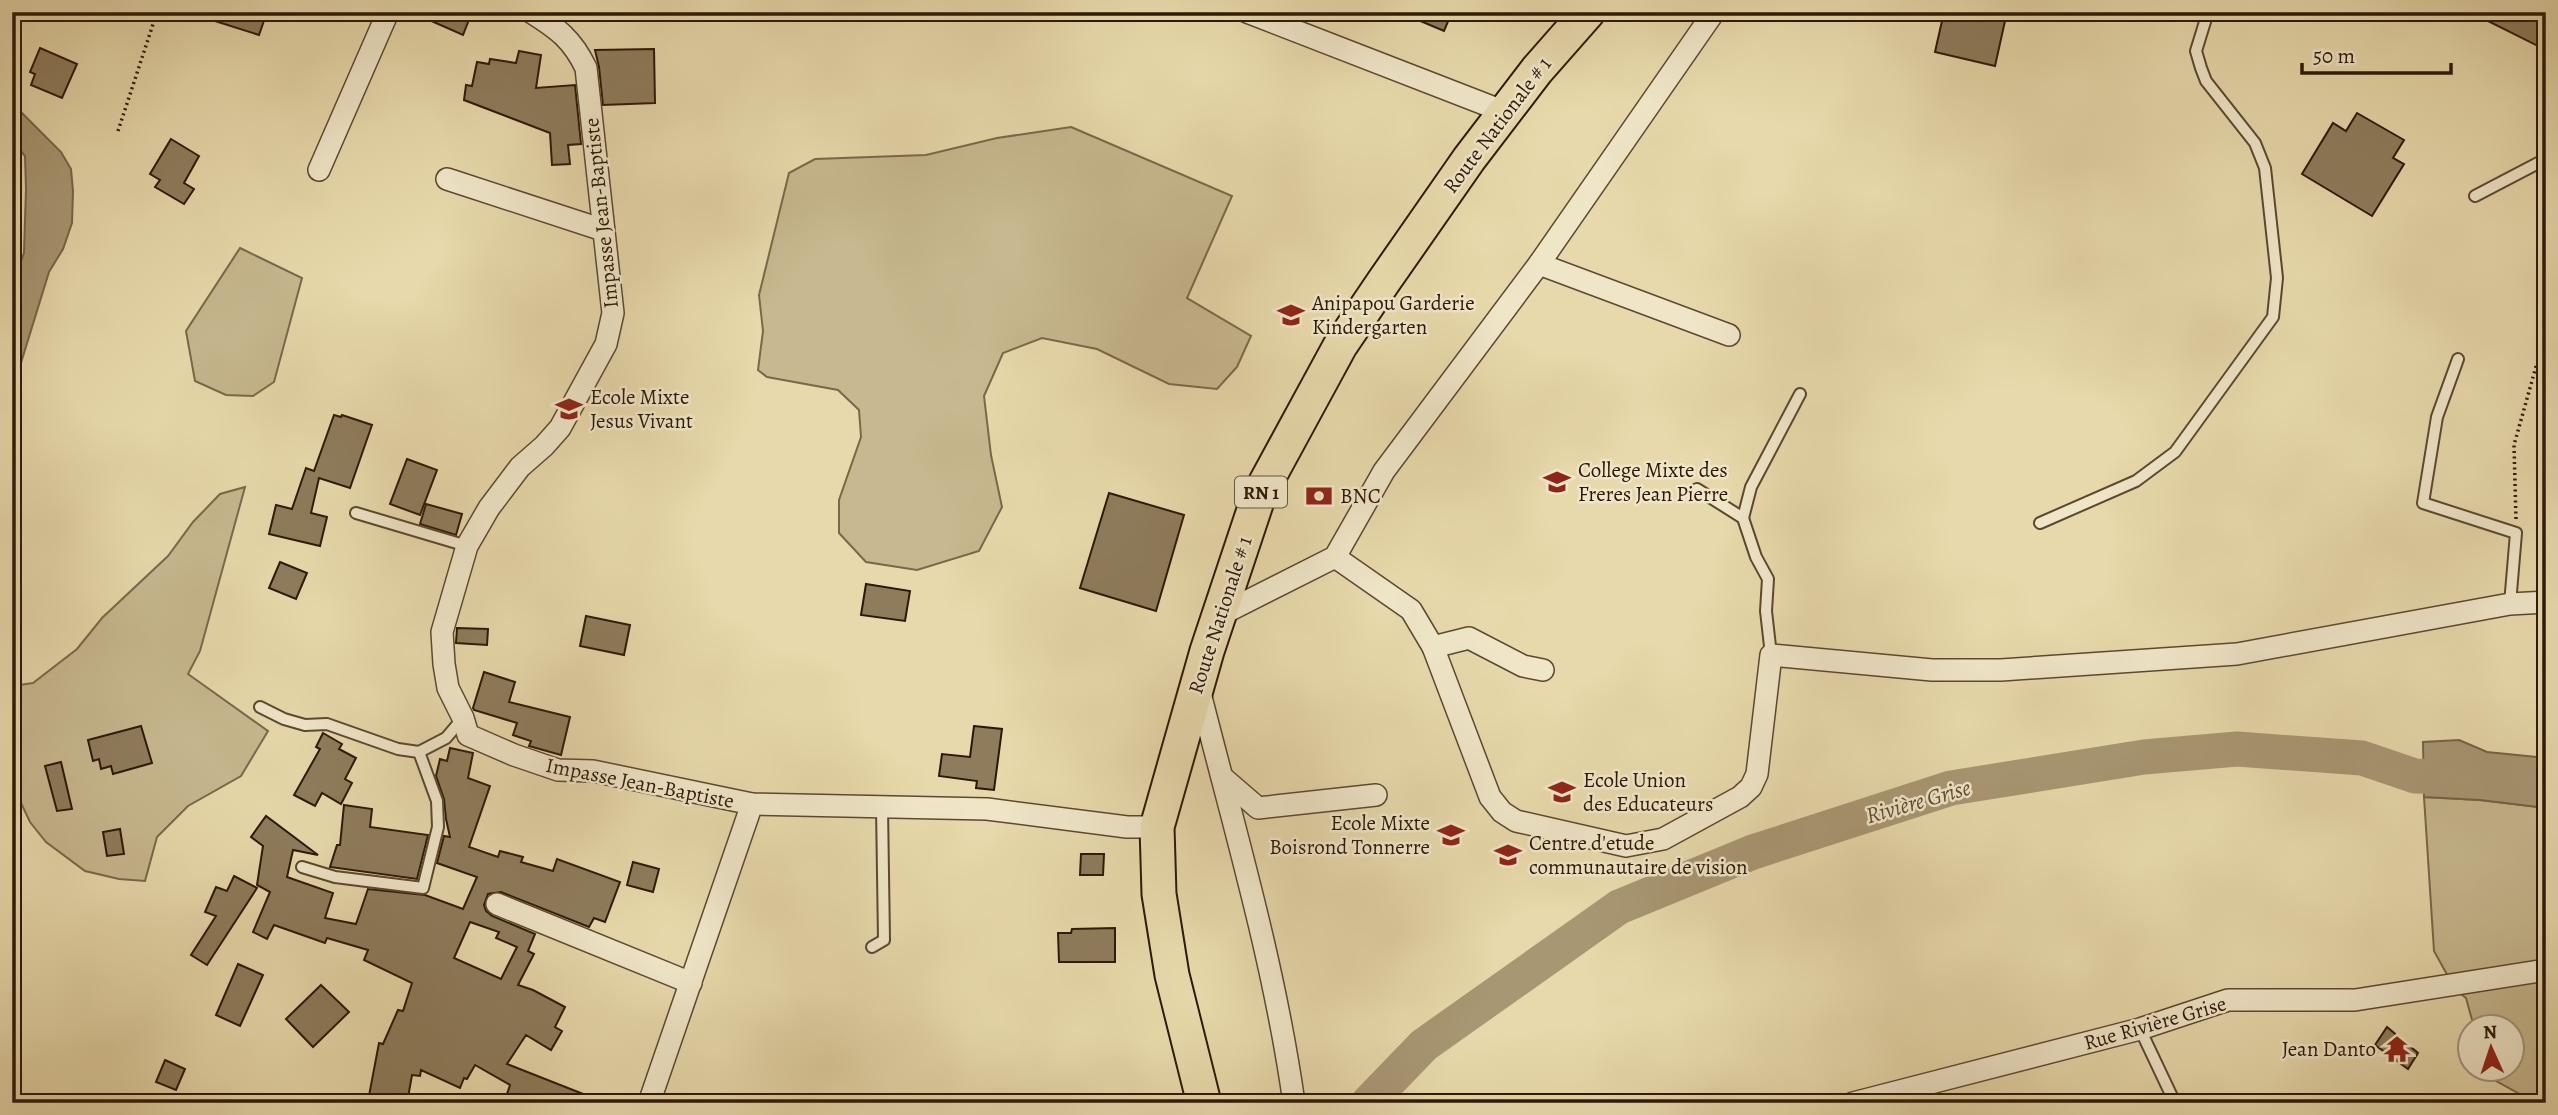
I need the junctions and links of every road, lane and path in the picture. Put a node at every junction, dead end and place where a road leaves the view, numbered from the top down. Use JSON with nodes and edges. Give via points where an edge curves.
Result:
{"nodes":[{"id":1,"x":157,"y":12,"type":"edge"},
{"id":2,"x":388,"y":12,"type":"edge"},
{"id":3,"x":531,"y":12,"type":"edge"},
{"id":4,"x":1247,"y":12,"type":"edge"},
{"id":5,"x":1588,"y":12,"type":"edge"},
{"id":6,"x":1714,"y":12,"type":"edge"},
{"id":7,"x":2208,"y":12,"type":"edge"},
{"id":8,"x":1505,"y":112,"type":"junction"},
{"id":9,"x":118,"y":131,"type":"dead end"},
{"id":10,"x":2546,"y":155,"type":"edge"},
{"id":11,"x":319,"y":170,"type":"dead end"},
{"id":12,"x":447,"y":179,"type":"dead end"},
{"id":13,"x":2475,"y":196,"type":"dead end"},
{"id":14,"x":603,"y":230,"type":"junction"},
{"id":15,"x":1539,"y":264,"type":"junction"},
{"id":16,"x":1729,"y":335,"type":"dead end"},
{"id":17,"x":2458,"y":359,"type":"dead end"},
{"id":18,"x":2537,"y":363,"type":"dead end"},
{"id":19,"x":1800,"y":394,"type":"dead end"},
{"id":20,"x":1697,"y":489,"type":"dead end"},
{"id":21,"x":356,"y":513,"type":"dead end"},
{"id":22,"x":1743,"y":518,"type":"junction"},
{"id":23,"x":2040,"y":523,"type":"dead end"},
{"id":24,"x":2516,"y":533,"type":"junction"},
{"id":25,"x":467,"y":547,"type":"junction"},
{"id":26,"x":1335,"y":557,"type":"junction"},
{"id":27,"x":2546,"y":602,"type":"edge"},
{"id":28,"x":2510,"y":604,"type":"junction"},
{"id":29,"x":1218,"y":616,"type":"junction"},
{"id":30,"x":1433,"y":647,"type":"junction"},
{"id":31,"x":1771,"y":655,"type":"junction"},
{"id":32,"x":1543,"y":670,"type":"dead end"},
{"id":33,"x":1198,"y":682,"type":"junction"},
{"id":34,"x":260,"y":707,"type":"dead end"},
{"id":35,"x":463,"y":718,"type":"junction"},
{"id":36,"x":419,"y":751,"type":"junction"},
{"id":37,"x":1222,"y":777,"type":"junction"},
{"id":38,"x":1376,"y":795,"type":"dead end"},
{"id":39,"x":752,"y":804,"type":"junction"},
{"id":40,"x":882,"y":807,"type":"junction"},
{"id":41,"x":1157,"y":827,"type":"junction"},
{"id":42,"x":302,"y":867,"type":"dead end"},
{"id":43,"x":497,"y":904,"type":"dead end"},
{"id":44,"x":872,"y":947,"type":"dead end"},
{"id":45,"x":2546,"y":970,"type":"edge"},
{"id":46,"x":691,"y":983,"type":"junction"},
{"id":47,"x":2140,"y":1030,"type":"junction"},
{"id":48,"x":1906,"y":1096,"type":"edge"},
{"id":49,"x":649,"y":1103,"type":"edge"},
{"id":50,"x":1204,"y":1103,"type":"edge"},
{"id":51,"x":1294,"y":1103,"type":"edge"},
{"id":52,"x":1853,"y":1103,"type":"edge"},
{"id":53,"x":2175,"y":1103,"type":"edge"}],
"edges":[{"from":1,"to":9,"type":"path"},
{"from":2,"to":11,"type":"street"},
{"from":3,"to":14,"type":"street","name":"Impasse Jean-Baptiste","via":[[575,46],[586,68]]},
{"from":4,"to":8,"type":"street"},
{"from":5,"to":8,"type":"main road","name":"Route Nationale # 1","number":"RN 1"},
{"from":6,"to":15,"type":"street"},
{"from":7,"to":23,"type":"lane","via":[[2196,51],[2201,68],[2255,143],[2265,168],[2277,278],[2273,317],[2175,452],[2136,481]]},
{"from":8,"to":29,"type":"main road","name":"Route Nationale # 1","number":"RN 1","via":[[1340,346],[1259,495]]},
{"from":10,"to":13,"type":"lane"},
{"from":12,"to":14,"type":"street"},
{"from":14,"to":25,"type":"street","name":"Impasse Jean-Baptiste","via":[[613,313],[606,344],[560,428],[520,467]]},
{"from":15,"to":16,"type":"street"},
{"from":15,"to":26,"type":"street","via":[[1384,471]]},
{"from":17,"to":24,"type":"lane","via":[[2437,417],[2423,503]]},
{"from":18,"to":24,"type":"path","via":[[2514,445]]},
{"from":19,"to":22,"type":"lane","via":[[1751,487]]},
{"from":20,"to":22,"type":"lane"},
{"from":21,"to":25,"type":"lane"},
{"from":22,"to":31,"type":"lane","via":[[1768,579]]},
{"from":24,"to":28,"type":"lane"},
{"from":25,"to":35,"type":"street","name":"Impasse Jean-Baptiste","via":[[442,632],[448,688]]},
{"from":26,"to":29,"type":"street"},
{"from":26,"to":30,"type":"street","via":[[1411,610]]},
{"from":27,"to":28,"type":"street"},
{"from":28,"to":31,"type":"street","via":[[2237,654],[2001,670],[1932,670]]},
{"from":29,"to":33,"type":"main road","name":"Route Nationale # 1","number":"RN 1"},
{"from":30,"to":31,"type":"street","via":[[1490,797],[1502,812],[1516,821],[1626,846],[1663,839],[1751,787],[1757,774]]},
{"from":30,"to":32,"type":"street","via":[[1469,638],[1523,666]]},
{"from":33,"to":37,"type":"street"},
{"from":33,"to":41,"type":"main road","name":"Route Nationale # 1","number":"RN 1"},
{"from":34,"to":36,"type":"lane","via":[[284,719],[327,724],[398,749]]},
{"from":35,"to":36,"type":"lane","via":[[446,738]]},
{"from":35,"to":39,"type":"street","name":"Impasse Jean-Baptiste","via":[[468,735],[558,770],[593,771]]},
{"from":36,"to":42,"type":"lane","via":[[437,801],[438,827],[423,888],[335,877]]},
{"from":37,"to":38,"type":"street","via":[[1258,808]]},
{"from":37,"to":51,"type":"street","via":[[1262,927]]},
{"from":39,"to":40,"type":"street","name":"Impasse Jean-Baptiste"},
{"from":39,"to":46,"type":"street"},
{"from":40,"to":41,"type":"street","name":"Impasse Jean-Baptiste","via":[[987,809]]},
{"from":40,"to":44,"type":"lane","via":[[884,940]]},
{"from":41,"to":50,"type":"main road","name":"Route Nationale # 1","number":"RN 1","via":[[1159,894],[1171,975]]},
{"from":43,"to":46,"type":"street"},
{"from":45,"to":47,"type":"street","name":"Rue Rivière Grise","via":[[2355,1000],[2228,1000]]},
{"from":46,"to":49,"type":"street"},
{"from":47,"to":48,"type":"street","name":"Rue Rivière Grise"},
{"from":47,"to":53,"type":"lane"},
{"from":48,"to":52,"type":"street","name":"Rue Rivière Grise"}]}
